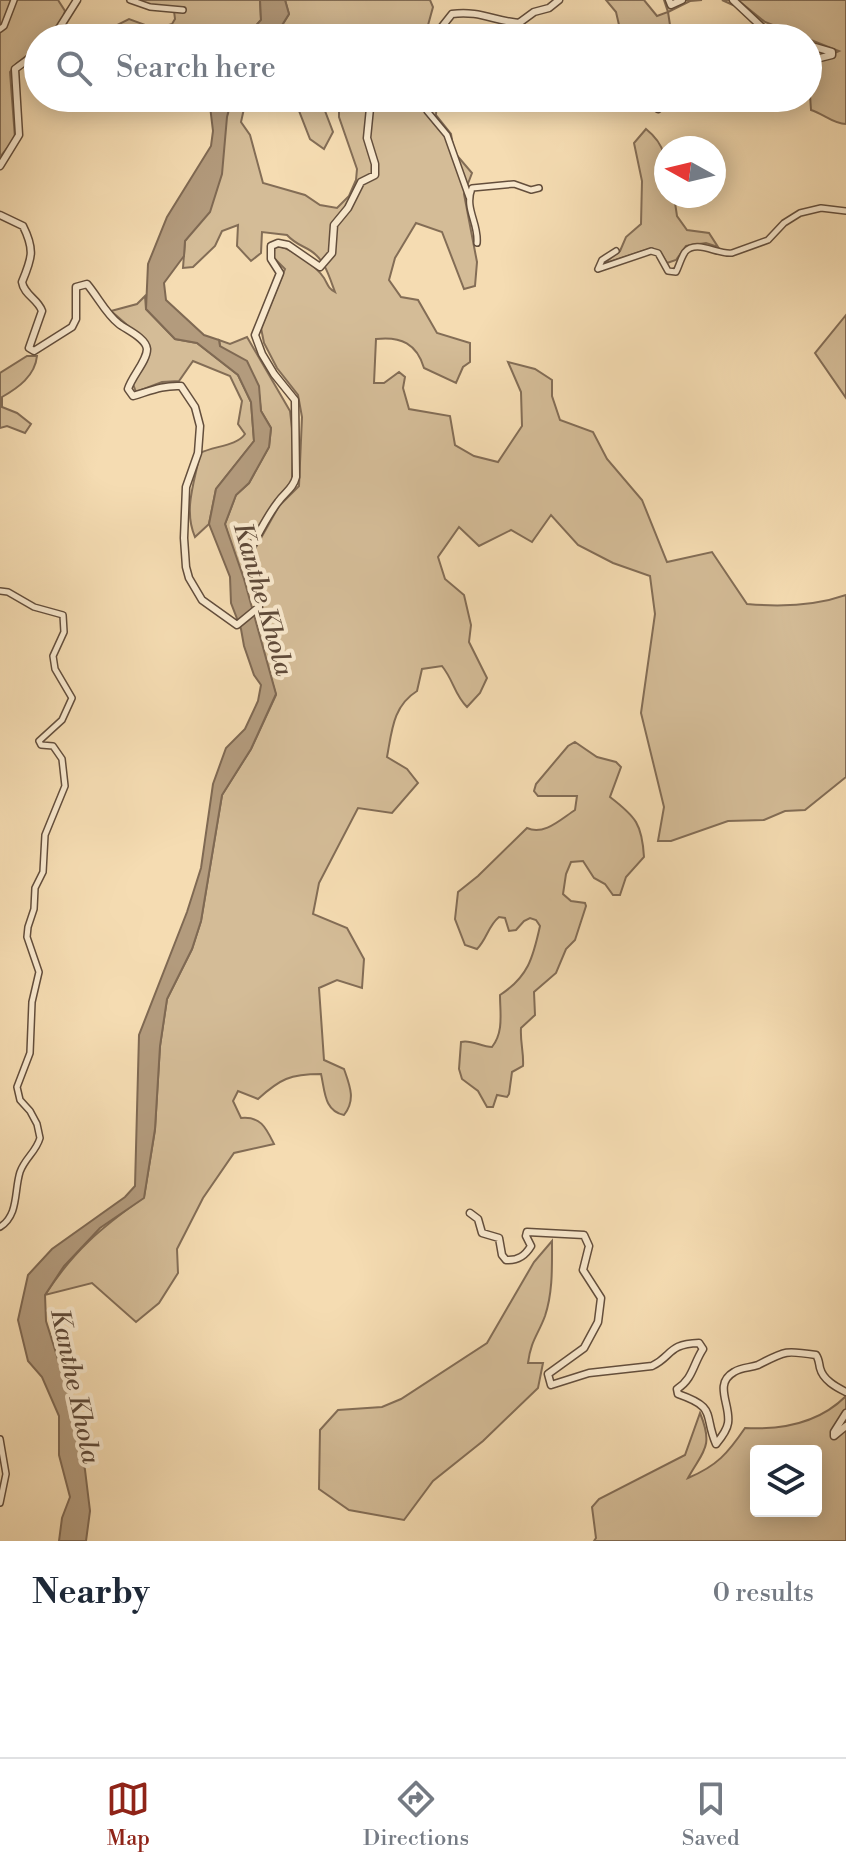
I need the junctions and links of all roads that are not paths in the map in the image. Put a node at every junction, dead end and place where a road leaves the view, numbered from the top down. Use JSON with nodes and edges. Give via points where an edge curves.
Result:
{"nodes":[{"id":1,"x":14,"y":0,"type":"edge"},
{"id":2,"x":77,"y":0,"type":"edge"},
{"id":3,"x":130,"y":0,"type":"edge"},
{"id":4,"x":559,"y":0,"type":"edge"},
{"id":5,"x":669,"y":0,"type":"edge"},
{"id":6,"x":682,"y":0,"type":"edge"},
{"id":7,"x":733,"y":0,"type":"edge"},
{"id":8,"x":183,"y":10,"type":"dead end"},
{"id":9,"x":62,"y":24,"type":"edge"},
{"id":10,"x":444,"y":24,"type":"edge"},
{"id":11,"x":759,"y":24,"type":"edge"},
{"id":12,"x":0,"y":29,"type":"edge"},
{"id":13,"x":822,"y":49,"type":"edge"},
{"id":14,"x":822,"y":58,"type":"edge"},
{"id":15,"x":24,"y":64,"type":"edge"},
{"id":16,"x":370,"y":112,"type":"edge"},
{"id":17,"x":428,"y":112,"type":"edge"},
{"id":18,"x":0,"y":166,"type":"edge"},
{"id":19,"x":539,"y":188,"type":"dead end"},
{"id":20,"x":469,"y":197,"type":"junction"},
{"id":21,"x":846,"y":211,"type":"edge"},
{"id":22,"x":0,"y":215,"type":"edge"},
{"id":23,"x":477,"y":243,"type":"dead end"},
{"id":24,"x":616,"y":251,"type":"dead end"},
{"id":25,"x":0,"y":591,"type":"edge"},
{"id":26,"x":470,"y":1213,"type":"dead end"},
{"id":27,"x":0,"y":1227,"type":"edge"},
{"id":28,"x":846,"y":1392,"type":"edge"},
{"id":29,"x":846,"y":1413,"type":"edge"},
{"id":30,"x":846,"y":1426,"type":"edge"},
{"id":31,"x":0,"y":1439,"type":"edge"},
{"id":32,"x":0,"y":1503,"type":"edge"}],
"edges":[{"from":1,"to":12,"type":"street"},
{"from":2,"to":9,"type":"street"},
{"from":3,"to":8,"type":"street"},
{"from":4,"to":10,"type":"street","via":[[519,23],[452,14]]},
{"from":5,"to":6,"type":"street","via":[[671,5]]},
{"from":7,"to":11,"type":"street"},
{"from":13,"to":14,"type":"street","via":[[832,52]]},
{"from":15,"to":18,"type":"street","via":[[15,69],[19,135]]},
{"from":16,"to":22,"type":"street","via":[[367,138],[375,175],[361,182],[334,225],[332,253],[320,267],[288,245],[271,246],[271,259],[280,273],[255,335],[274,374],[295,400],[296,477],[253,543],[249,556],[259,607],[237,625],[202,600],[186,567],[186,487],[198,453],[200,426],[189,395],[181,386],[131,394],[131,379],[147,349],[109,314],[87,284],[76,287],[72,327],[34,351],[29,348],[42,311],[22,282],[31,247],[23,226]]},
{"from":17,"to":20,"type":"street","via":[[447,135]]},
{"from":19,"to":20,"type":"street","via":[[476,187]]},
{"from":20,"to":23,"type":"street"},
{"from":21,"to":24,"type":"street","via":[[821,208],[800,213],[768,240],[732,253],[691,247],[672,273],[651,251],[598,269]]},
{"from":25,"to":27,"type":"street","via":[[63,615],[64,632],[53,656],[72,695],[62,720],[39,741],[60,754],[65,786],[45,835],[43,872],[27,937],[39,972],[30,1053],[17,1087],[40,1138],[19,1175],[16,1202]]},
{"from":26,"to":28,"type":"street","via":[[482,1233],[499,1238],[506,1260],[526,1254],[531,1246],[527,1232],[584,1235],[589,1246],[583,1270],[601,1298],[598,1322],[584,1348],[548,1374],[551,1385],[589,1373],[657,1365],[670,1350],[699,1343],[703,1349],[693,1373],[677,1389],[708,1412],[716,1444],[728,1427],[724,1382],[731,1373],[778,1353],[816,1355],[821,1373]]},
{"from":29,"to":30,"type":"street","via":[[834,1436]]},
{"from":31,"to":32,"type":"street","via":[[6,1474]]}]}
